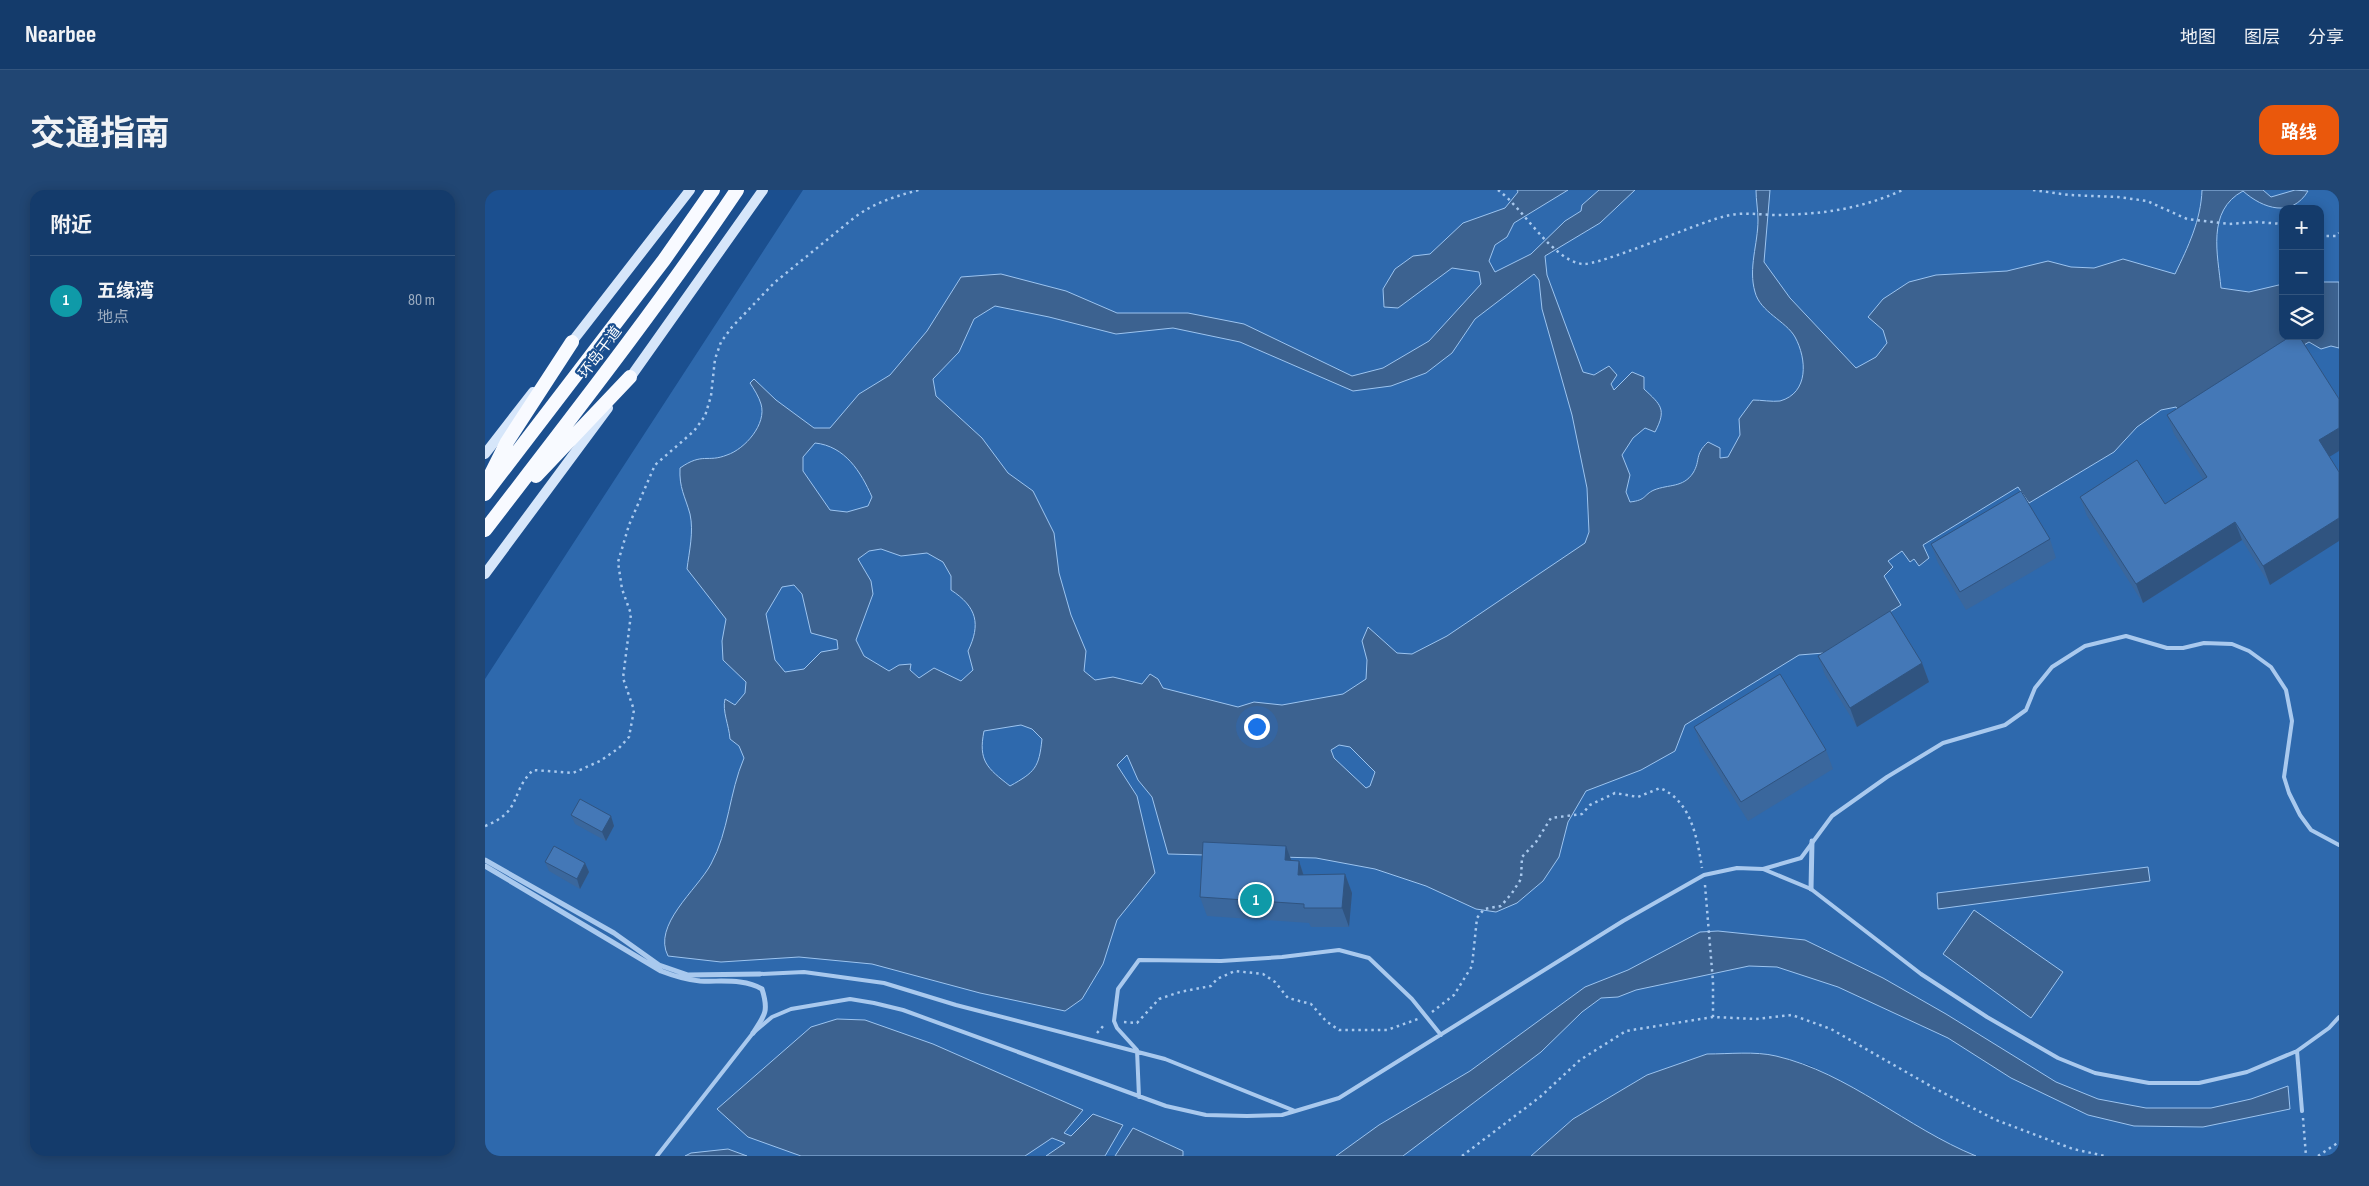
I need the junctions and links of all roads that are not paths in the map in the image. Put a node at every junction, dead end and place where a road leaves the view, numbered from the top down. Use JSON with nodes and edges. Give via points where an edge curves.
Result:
{"nodes":[{"id":1,"x":690,"y":190,"type":"edge"},
{"id":2,"x":713,"y":190,"type":"edge"},
{"id":3,"x":737,"y":190,"type":"edge"},
{"id":4,"x":763,"y":190,"type":"edge"},
{"id":5,"x":572,"y":342,"type":"junction"},
{"id":6,"x":630,"y":377,"type":"junction"},
{"id":7,"x":485,"y":454,"type":"edge"},
{"id":8,"x":485,"y":485,"type":"edge"},
{"id":9,"x":485,"y":494,"type":"edge"},
{"id":10,"x":486,"y":529,"type":"edge"},
{"id":11,"x":485,"y":574,"type":"edge"},
{"id":12,"x":1812,"y":841,"type":"junction"},
{"id":13,"x":2339,"y":845,"type":"edge"},
{"id":14,"x":485,"y":860,"type":"edge"},
{"id":15,"x":485,"y":866,"type":"edge"},
{"id":16,"x":1763,"y":869,"type":"junction"},
{"id":17,"x":1811,"y":889,"type":"junction"},
{"id":18,"x":760,"y":974,"type":"joint"},
{"id":19,"x":2339,"y":1017,"type":"edge"},
{"id":20,"x":753,"y":1033,"type":"junction"},
{"id":21,"x":1441,"y":1035,"type":"junction"},
{"id":22,"x":1137,"y":1050,"type":"junction"},
{"id":23,"x":2297,"y":1051,"type":"junction"},
{"id":24,"x":1139,"y":1097,"type":"junction"},
{"id":25,"x":1295,"y":1111,"type":"junction"},
{"id":26,"x":2302,"y":1111,"type":"road end"},
{"id":27,"x":657,"y":1156,"type":"edge"}],
"edges":[{"from":1,"to":5,"type":"main road"},
{"from":2,"to":9,"type":"highway","name":"环岛干道","via":[[664,260]]},
{"from":3,"to":10,"type":"highway","name":"环岛干道","via":[[706,237]]},
{"from":4,"to":6,"type":"main road"},
{"from":5,"to":7,"type":"main road"},
{"from":5,"to":8,"type":"highway","via":[[507,442]]},
{"from":6,"to":10,"type":"highway"},
{"from":6,"to":11,"type":"main road"},
{"from":12,"to":13,"type":"lane","via":[[1833,816],[1887,777],[1943,743],[2005,725],[2026,710],[2035,688],[2052,667],[2085,646],[2126,636],[2167,648],[2204,643],[2231,644],[2249,651],[2271,667],[2286,690],[2292,721],[2284,777],[2289,792],[2311,830]]},
{"from":12,"to":16,"type":"lane","via":[[1801,858]]},
{"from":12,"to":17,"type":"street"},
{"from":14,"to":18,"type":"street","via":[[613,933],[659,966],[688,976]]},
{"from":15,"to":20,"type":"street","via":[[661,971],[699,981],[752,983],[762,989],[766,1013]]},
{"from":16,"to":17,"type":"lane"},
{"from":16,"to":21,"type":"lane","via":[[1737,868],[1704,875],[1623,921]]},
{"from":17,"to":23,"type":"lane","via":[[1938,985],[2058,1058],[2095,1073],[2149,1083],[2199,1083],[2247,1072]]},
{"from":18,"to":22,"type":"lane","via":[[804,972],[884,982],[956,1005]]},
{"from":19,"to":23,"type":"lane"},
{"from":20,"to":24,"type":"lane","via":[[772,1016],[791,1009],[850,999],[875,1003],[903,1010]]},
{"from":20,"to":27,"type":"lane"},
{"from":21,"to":22,"type":"lane","via":[[1412,999],[1369,958],[1339,950],[1221,961],[1139,960],[1118,989],[1114,1021]]},
{"from":21,"to":25,"type":"lane","via":[[1339,1098]]},
{"from":22,"to":24,"type":"lane"},
{"from":22,"to":25,"type":"lane"},
{"from":23,"to":26,"type":"lane"},
{"from":24,"to":25,"type":"lane","via":[[1206,1115],[1273,1115]]}]}
